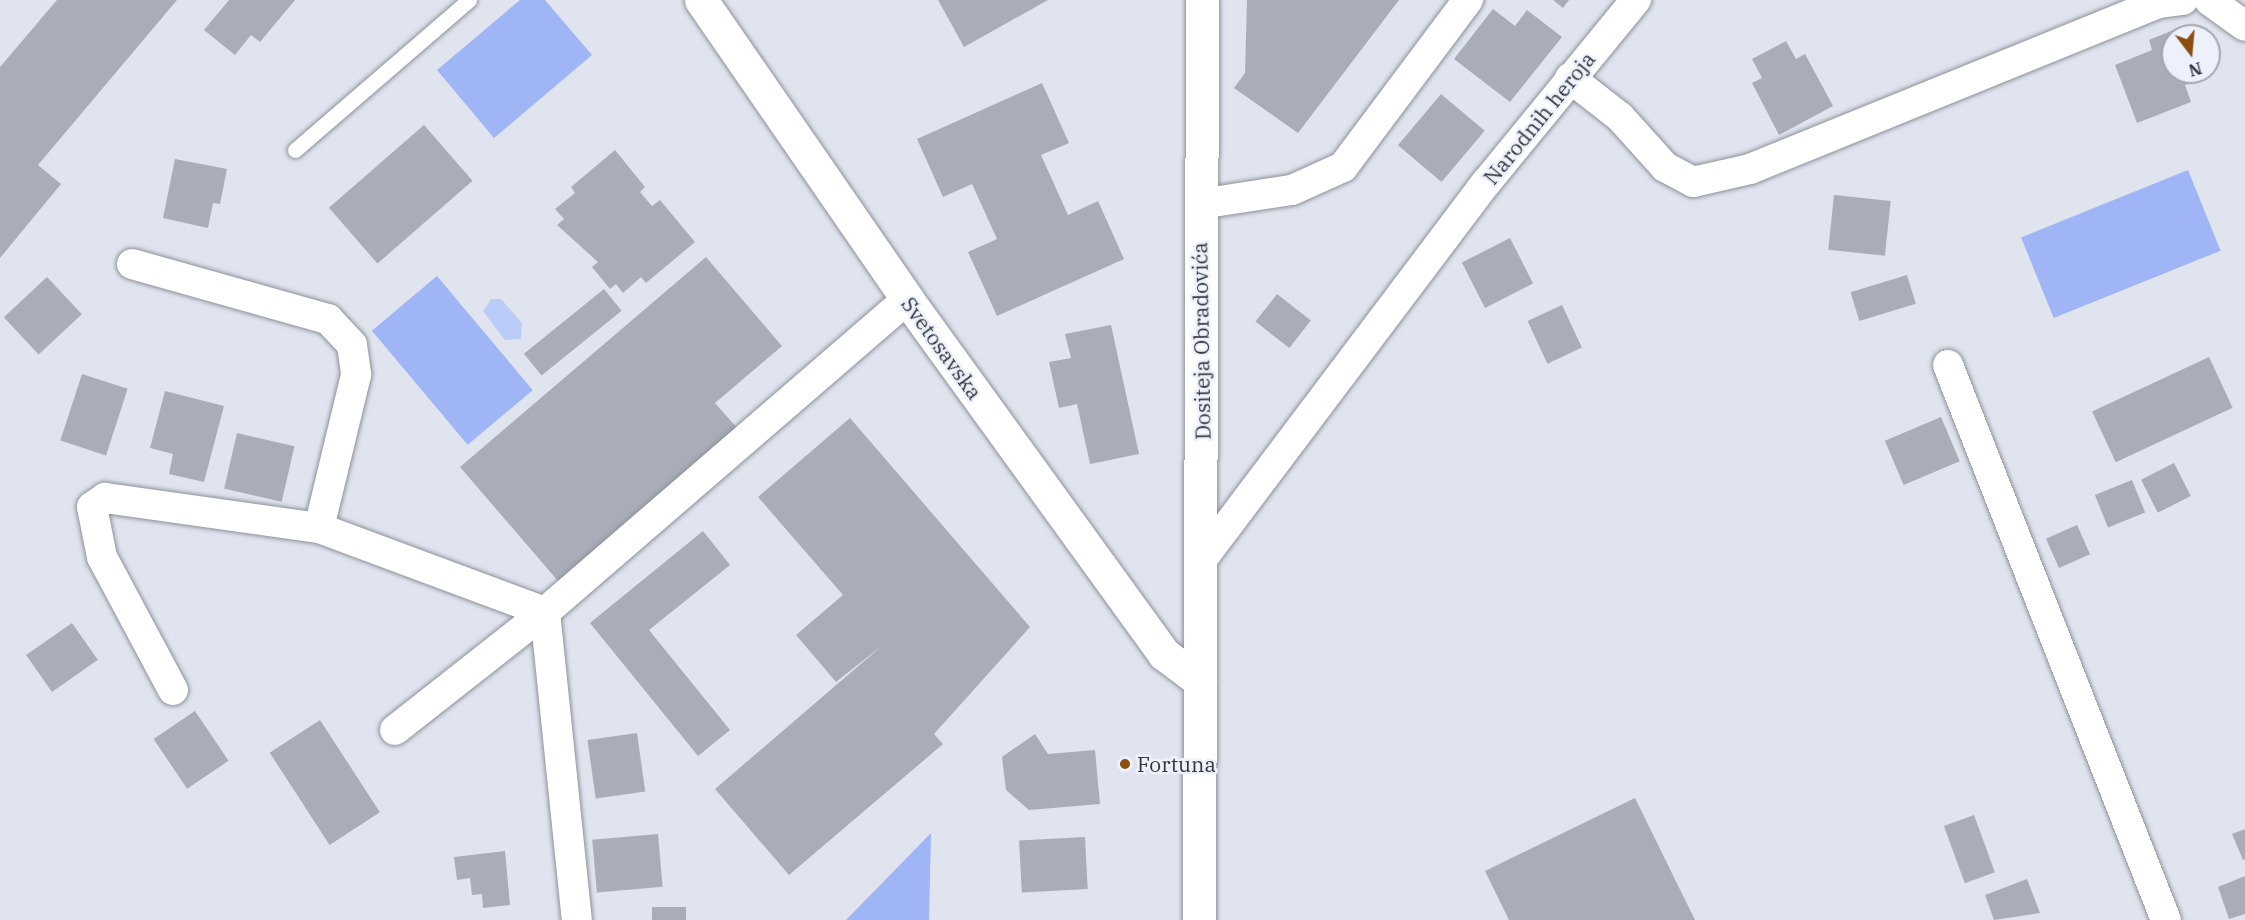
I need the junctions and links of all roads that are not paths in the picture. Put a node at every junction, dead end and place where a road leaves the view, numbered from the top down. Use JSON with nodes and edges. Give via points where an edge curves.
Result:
{"nodes":[{"id":1,"x":468,"y":0,"type":"edge"},
{"id":2,"x":701,"y":0,"type":"edge"},
{"id":3,"x":1202,"y":0,"type":"edge"},
{"id":4,"x":1468,"y":0,"type":"edge"},
{"id":5,"x":1636,"y":0,"type":"edge"},
{"id":6,"x":2183,"y":0,"type":"edge"},
{"id":7,"x":2209,"y":0,"type":"edge"},
{"id":8,"x":2245,"y":26,"type":"edge"},
{"id":9,"x":1570,"y":78,"type":"junction"},
{"id":10,"x":295,"y":150,"type":"dead end"},
{"id":11,"x":1200,"y":204,"type":"junction"},
{"id":12,"x":132,"y":264,"type":"dead end"},
{"id":13,"x":907,"y":299,"type":"junction"},
{"id":14,"x":1948,"y":365,"type":"dead end"},
{"id":15,"x":319,"y":528,"type":"junction"},
{"id":16,"x":1203,"y":558,"type":"junction"},
{"id":17,"x":545,"y":612,"type":"junction"},
{"id":18,"x":1200,"y":681,"type":"junction"},
{"id":19,"x":173,"y":690,"type":"dead end"},
{"id":20,"x":395,"y":730,"type":"dead end"},
{"id":21,"x":577,"y":920,"type":"edge"},
{"id":22,"x":1199,"y":920,"type":"edge"},
{"id":23,"x":2166,"y":920,"type":"edge"}],
"edges":[{"from":1,"to":10,"type":"lane"},
{"from":2,"to":13,"type":"street","name":"Svetosavska"},
{"from":3,"to":11,"type":"street","name":"Dositeja Obradovića"},
{"from":4,"to":11,"type":"street","via":[[1343,167],[1292,190]]},
{"from":5,"to":9,"type":"street","name":"Narodnih heroja"},
{"from":6,"to":9,"type":"street","via":[[2158,3],[1750,169],[1693,182],[1665,167],[1620,117]]},
{"from":7,"to":8,"type":"street"},
{"from":9,"to":16,"type":"street","name":"Narodnih heroja"},
{"from":11,"to":16,"type":"street","name":"Dositeja Obradovića"},
{"from":12,"to":15,"type":"street","via":[[328,319],[352,345],[356,375]]},
{"from":13,"to":17,"type":"street"},
{"from":13,"to":18,"type":"street","name":"Svetosavska","via":[[1164,654]]},
{"from":14,"to":23,"type":"street"},
{"from":15,"to":17,"type":"street"},
{"from":15,"to":19,"type":"street","via":[[105,498],[92,507],[102,557]]},
{"from":16,"to":18,"type":"street","name":"Dositeja Obradovića"},
{"from":17,"to":20,"type":"street"},
{"from":17,"to":21,"type":"street"},
{"from":18,"to":22,"type":"street","name":"Dositeja Obradovića"}]}
